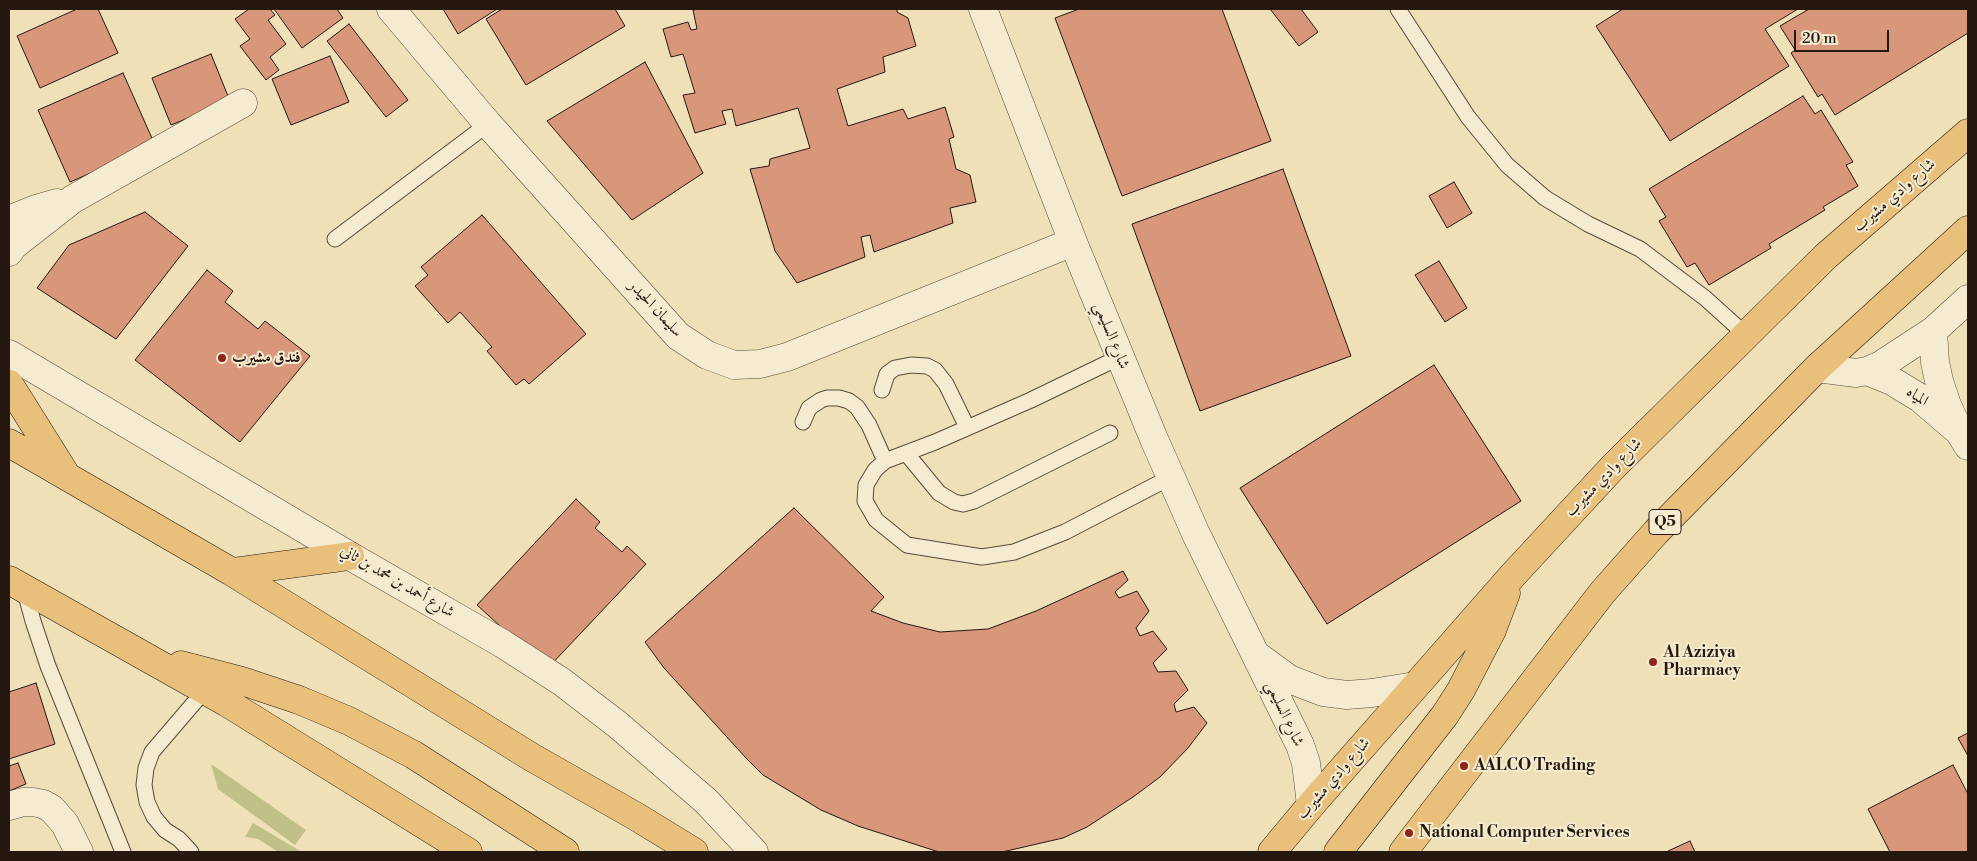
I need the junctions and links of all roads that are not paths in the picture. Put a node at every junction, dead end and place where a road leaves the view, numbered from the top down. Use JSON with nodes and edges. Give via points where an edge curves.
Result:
{"nodes":[{"id":1,"x":391,"y":9,"type":"edge"},
{"id":2,"x":983,"y":9,"type":"edge"},
{"id":3,"x":1398,"y":9,"type":"edge"},
{"id":4,"x":243,"y":103,"type":"dead end"},
{"id":5,"x":488,"y":124,"type":"junction"},
{"id":6,"x":1968,"y":133,"type":"edge"},
{"id":7,"x":73,"y":199,"type":"junction"},
{"id":8,"x":9,"y":220,"type":"edge"},
{"id":9,"x":1968,"y":230,"type":"edge"},
{"id":10,"x":335,"y":239,"type":"dead end"},
{"id":11,"x":1073,"y":242,"type":"junction"},
{"id":12,"x":9,"y":252,"type":"edge"},
{"id":13,"x":1968,"y":299,"type":"edge"},
{"id":14,"x":1933,"y":331,"type":"junction"},
{"id":15,"x":1746,"y":335,"type":"junction"},
{"id":16,"x":9,"y":354,"type":"edge"},
{"id":17,"x":1120,"y":357,"type":"junction"},
{"id":18,"x":1817,"y":368,"type":"junction"},
{"id":19,"x":1867,"y":371,"type":"junction"},
{"id":20,"x":9,"y":384,"type":"edge"},
{"id":21,"x":882,"y":390,"type":"dead end"},
{"id":22,"x":803,"y":422,"type":"dead end"},
{"id":23,"x":967,"y":427,"type":"junction"},
{"id":24,"x":1110,"y":433,"type":"dead end"},
{"id":25,"x":1964,"y":439,"type":"edge"},
{"id":26,"x":9,"y":443,"type":"edge"},
{"id":27,"x":906,"y":453,"type":"junction"},
{"id":28,"x":20,"y":454,"type":"edge"},
{"id":29,"x":884,"y":461,"type":"junction"},
{"id":30,"x":67,"y":476,"type":"junction"},
{"id":31,"x":1171,"y":477,"type":"junction"},
{"id":32,"x":350,"y":556,"type":"junction"},
{"id":33,"x":232,"y":572,"type":"junction"},
{"id":34,"x":1513,"y":575,"type":"junction"},
{"id":35,"x":16,"y":584,"type":"edge"},
{"id":36,"x":145,"y":655,"type":"junction"},
{"id":37,"x":1256,"y":655,"type":"junction"},
{"id":38,"x":1415,"y":686,"type":"junction"},
{"id":39,"x":205,"y":690,"type":"junction"},
{"id":40,"x":1311,"y":805,"type":"junction"},
{"id":41,"x":9,"y":806,"type":"edge"},
{"id":42,"x":1279,"y":843,"type":"edge"},
{"id":43,"x":79,"y":852,"type":"edge"},
{"id":44,"x":123,"y":852,"type":"edge"},
{"id":45,"x":190,"y":852,"type":"edge"},
{"id":46,"x":468,"y":852,"type":"edge"},
{"id":47,"x":565,"y":852,"type":"edge"},
{"id":48,"x":694,"y":852,"type":"edge"},
{"id":49,"x":754,"y":852,"type":"edge"},
{"id":50,"x":1259,"y":852,"type":"edge"},
{"id":51,"x":1338,"y":852,"type":"edge"},
{"id":52,"x":1403,"y":852,"type":"edge"}],
"edges":[{"from":1,"to":5,"type":"street","name":"سليمان الحيدر"},
{"from":2,"to":11,"type":"street","name":"شارع السليمي"},
{"from":3,"to":15,"type":"lane","via":[[1468,117],[1507,165],[1545,198],[1588,224],[1640,249],[1705,298]]},
{"from":4,"to":7,"type":"street"},
{"from":5,"to":10,"type":"lane"},
{"from":5,"to":11,"type":"street","name":"سليمان الحيدر","via":[[678,336],[707,355],[734,364],[760,364],[787,357]]},
{"from":6,"to":15,"type":"main road","name":"شارع وادي مشيرب","via":[[1826,256]]},
{"from":7,"to":8,"type":"street"},
{"from":7,"to":12,"type":"street"},
{"from":9,"to":18,"type":"main road","number":"Q5"},
{"from":11,"to":17,"type":"street","name":"شارع السليمي"},
{"from":13,"to":14,"type":"street"},
{"from":14,"to":19,"type":"street"},
{"from":14,"to":25,"type":"street","name":"المياه","via":[[1939,381],[1947,406]]},
{"from":15,"to":34,"type":"main road","name":"شارع وادي مشيرب","via":[[1613,467]]},
{"from":16,"to":32,"type":"street","name":"شارع أحمد بن محمد بن ثاني"},
{"from":17,"to":23,"type":"lane"},
{"from":17,"to":31,"type":"street","name":"شارع السليمي"},
{"from":18,"to":19,"type":"street","via":[[1856,373]]},
{"from":18,"to":52,"type":"main road","number":"Q5","via":[[1656,532],[1602,593]]},
{"from":19,"to":25,"type":"street","name":"المياه","via":[[1920,398],[1941,414]]},
{"from":20,"to":30,"type":"main road"},
{"from":21,"to":23,"type":"lane","via":[[887,374],[895,368],[910,364],[926,366],[935,370],[946,384]]},
{"from":22,"to":29,"type":"lane","via":[[809,408],[821,400],[839,398],[849,401],[869,425]]},
{"from":23,"to":27,"type":"lane"},
{"from":24,"to":27,"type":"lane","via":[[963,504],[939,493]]},
{"from":26,"to":28,"type":"main road"},
{"from":27,"to":29,"type":"lane"},
{"from":28,"to":30,"type":"main road"},
{"from":29,"to":31,"type":"lane","via":[[866,485],[865,501],[876,520],[907,545],[982,557],[1014,552],[1065,532]]},
{"from":30,"to":33,"type":"main road"},
{"from":31,"to":37,"type":"street","name":"شارع السليمي"},
{"from":32,"to":33,"type":"main road"},
{"from":32,"to":49,"type":"street","name":"شارع أحمد بن محمد بن ثاني","via":[[504,644],[562,682],[618,725],[706,801]]},
{"from":33,"to":48,"type":"main road","via":[[533,758]]},
{"from":34,"to":38,"type":"main road","name":"شارع وادي مشيرب"},
{"from":34,"to":51,"type":"main road","via":[[1492,630],[1451,707]]},
{"from":35,"to":36,"type":"main road"},
{"from":35,"to":44,"type":"lane"},
{"from":36,"to":39,"type":"main road"},
{"from":36,"to":47,"type":"main road","via":[[242,681],[349,721],[414,755]]},
{"from":37,"to":38,"type":"street","name":"شارع السليمي","via":[[1289,679],[1323,692],[1347,695]]},
{"from":37,"to":40,"type":"street","name":"شارع السليمي","via":[[1300,745],[1306,763]]},
{"from":38,"to":40,"type":"main road","name":"شارع وادي مشيرب"},
{"from":39,"to":45,"type":"lane","via":[[152,752],[144,785],[154,817]]},
{"from":39,"to":46,"type":"main road"},
{"from":40,"to":42,"type":"main road","name":"شارع وادي مشيرب"},
{"from":41,"to":43,"type":"street","via":[[33,802],[52,809],[65,824]]},
{"from":42,"to":50,"type":"main road","name":"شارع وادي مشيرب"}]}
